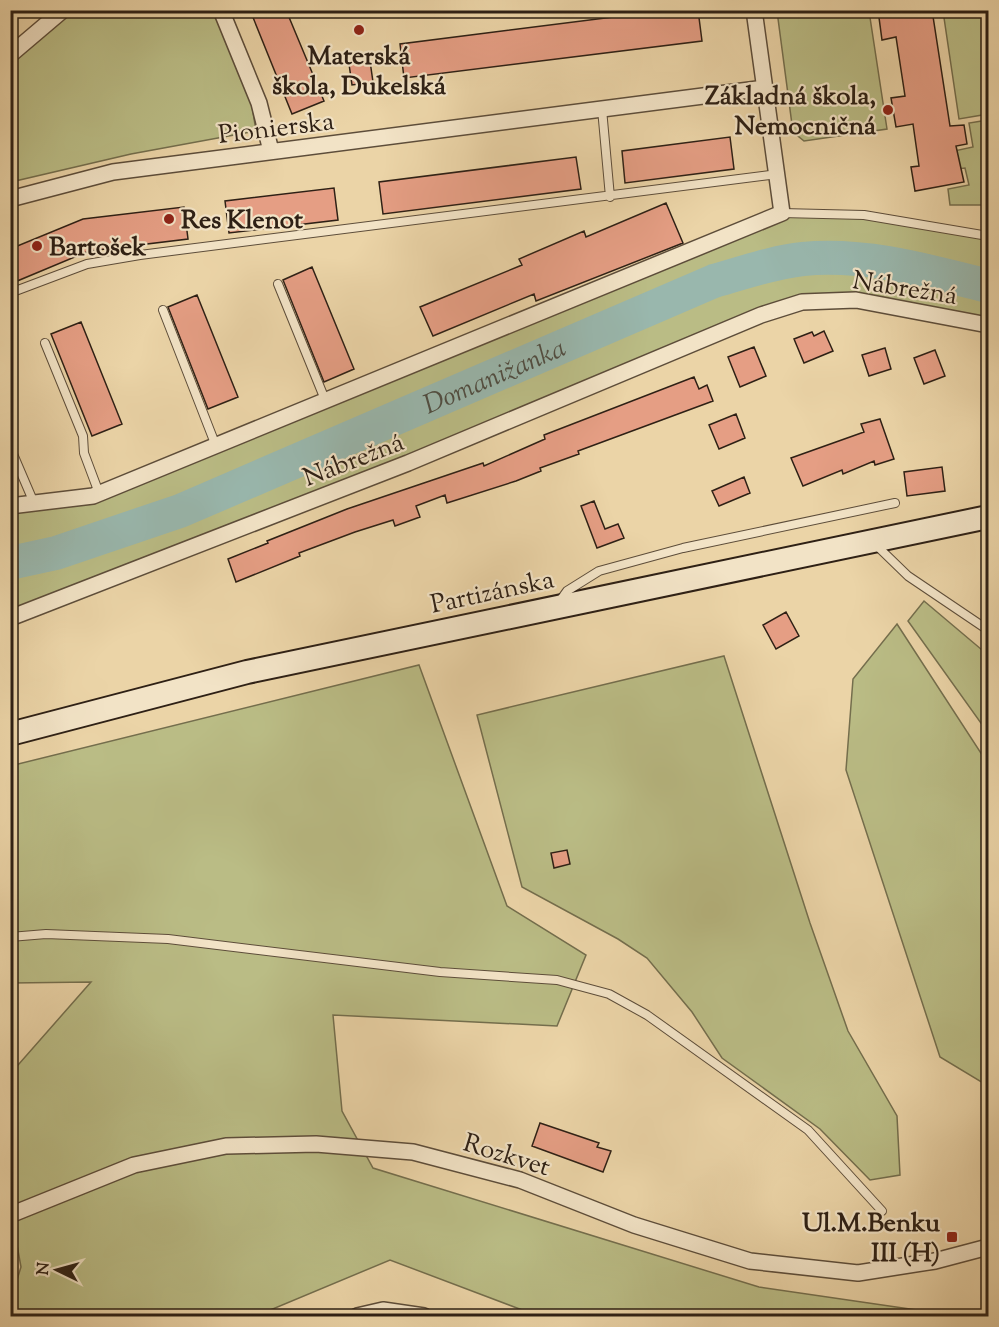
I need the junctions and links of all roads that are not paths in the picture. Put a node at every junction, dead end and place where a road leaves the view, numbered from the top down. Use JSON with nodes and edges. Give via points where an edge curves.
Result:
{"nodes":[{"id":1,"x":63,"y":10,"type":"edge"},
{"id":2,"x":221,"y":10,"type":"edge"},
{"id":3,"x":754,"y":10,"type":"edge"},
{"id":4,"x":16,"y":51,"type":"edge"},
{"id":5,"x":765,"y":88,"type":"junction"},
{"id":6,"x":602,"y":109,"type":"junction"},
{"id":7,"x":271,"y":152,"type":"junction"},
{"id":8,"x":778,"y":174,"type":"junction"},
{"id":9,"x":610,"y":197,"type":"junction"},
{"id":10,"x":10,"y":199,"type":"edge"},
{"id":11,"x":782,"y":213,"type":"junction"},
{"id":12,"x":988,"y":236,"type":"edge"},
{"id":13,"x":278,"y":284,"type":"dead end"},
{"id":14,"x":10,"y":293,"type":"edge"},
{"id":15,"x":163,"y":310,"type":"dead end"},
{"id":16,"x":988,"y":325,"type":"edge"},
{"id":17,"x":45,"y":343,"type":"dead end"},
{"id":18,"x":326,"y":402,"type":"junction"},
{"id":19,"x":216,"y":446,"type":"junction"},
{"id":20,"x":10,"y":447,"type":"edge"},
{"id":21,"x":99,"y":493,"type":"junction"},
{"id":22,"x":34,"y":503,"type":"junction"},
{"id":23,"x":895,"y":503,"type":"dead end"},
{"id":24,"x":10,"y":506,"type":"edge"},
{"id":25,"x":988,"y":517,"type":"edge"},
{"id":26,"x":871,"y":541,"type":"junction"},
{"id":27,"x":555,"y":607,"type":"junction"},
{"id":28,"x":10,"y":618,"type":"edge"},
{"id":29,"x":988,"y":630,"type":"edge"},
{"id":30,"x":10,"y":734,"type":"edge"},
{"id":31,"x":10,"y":937,"type":"edge"},
{"id":32,"x":882,"y":1211,"type":"dead end"},
{"id":33,"x":10,"y":1215,"type":"edge"},
{"id":34,"x":988,"y":1247,"type":"edge"},
{"id":35,"x":357,"y":1317,"type":"edge"},
{"id":36,"x":424,"y":1317,"type":"edge"}],
"edges":[{"from":1,"to":4,"type":"street"},
{"from":2,"to":7,"type":"street","via":[[259,103]]},
{"from":3,"to":5,"type":"street"},
{"from":5,"to":6,"type":"street","name":"Pionierska"},
{"from":5,"to":8,"type":"street"},
{"from":6,"to":7,"type":"street","name":"Pionierska"},
{"from":6,"to":9,"type":"lane"},
{"from":7,"to":10,"type":"street","name":"Pionierska","via":[[113,172]]},
{"from":8,"to":9,"type":"lane"},
{"from":8,"to":11,"type":"street"},
{"from":9,"to":14,"type":"lane","via":[[140,255],[87,264]]},
{"from":11,"to":12,"type":"lane","via":[[864,216]]},
{"from":11,"to":18,"type":"street"},
{"from":13,"to":18,"type":"lane"},
{"from":15,"to":19,"type":"lane"},
{"from":16,"to":28,"type":"street","name":"Nábrežná","via":[[856,300],[802,302],[408,463]]},
{"from":17,"to":21,"type":"lane","via":[[83,436],[84,453]]},
{"from":18,"to":19,"type":"street"},
{"from":19,"to":21,"type":"street"},
{"from":20,"to":22,"type":"lane"},
{"from":21,"to":22,"type":"street"},
{"from":22,"to":24,"type":"street"},
{"from":23,"to":27,"type":"lane","via":[[683,548],[599,571],[567,591]]},
{"from":25,"to":26,"type":"main road","name":"Partizánska"},
{"from":26,"to":27,"type":"main road","name":"Partizánska"},
{"from":26,"to":29,"type":"lane","via":[[908,576]]},
{"from":27,"to":30,"type":"main road","name":"Partizánska","via":[[247,672]]},
{"from":31,"to":32,"type":"lane","via":[[45,934],[168,939],[440,972],[557,980],[609,994],[647,1015],[808,1130]]},
{"from":33,"to":34,"type":"street","name":"Rozkvet","via":[[134,1165],[226,1146],[316,1144],[413,1152],[520,1180],[634,1225],[750,1261],[858,1273],[935,1261]]},
{"from":35,"to":36,"type":"street","via":[[383,1310]]}]}
